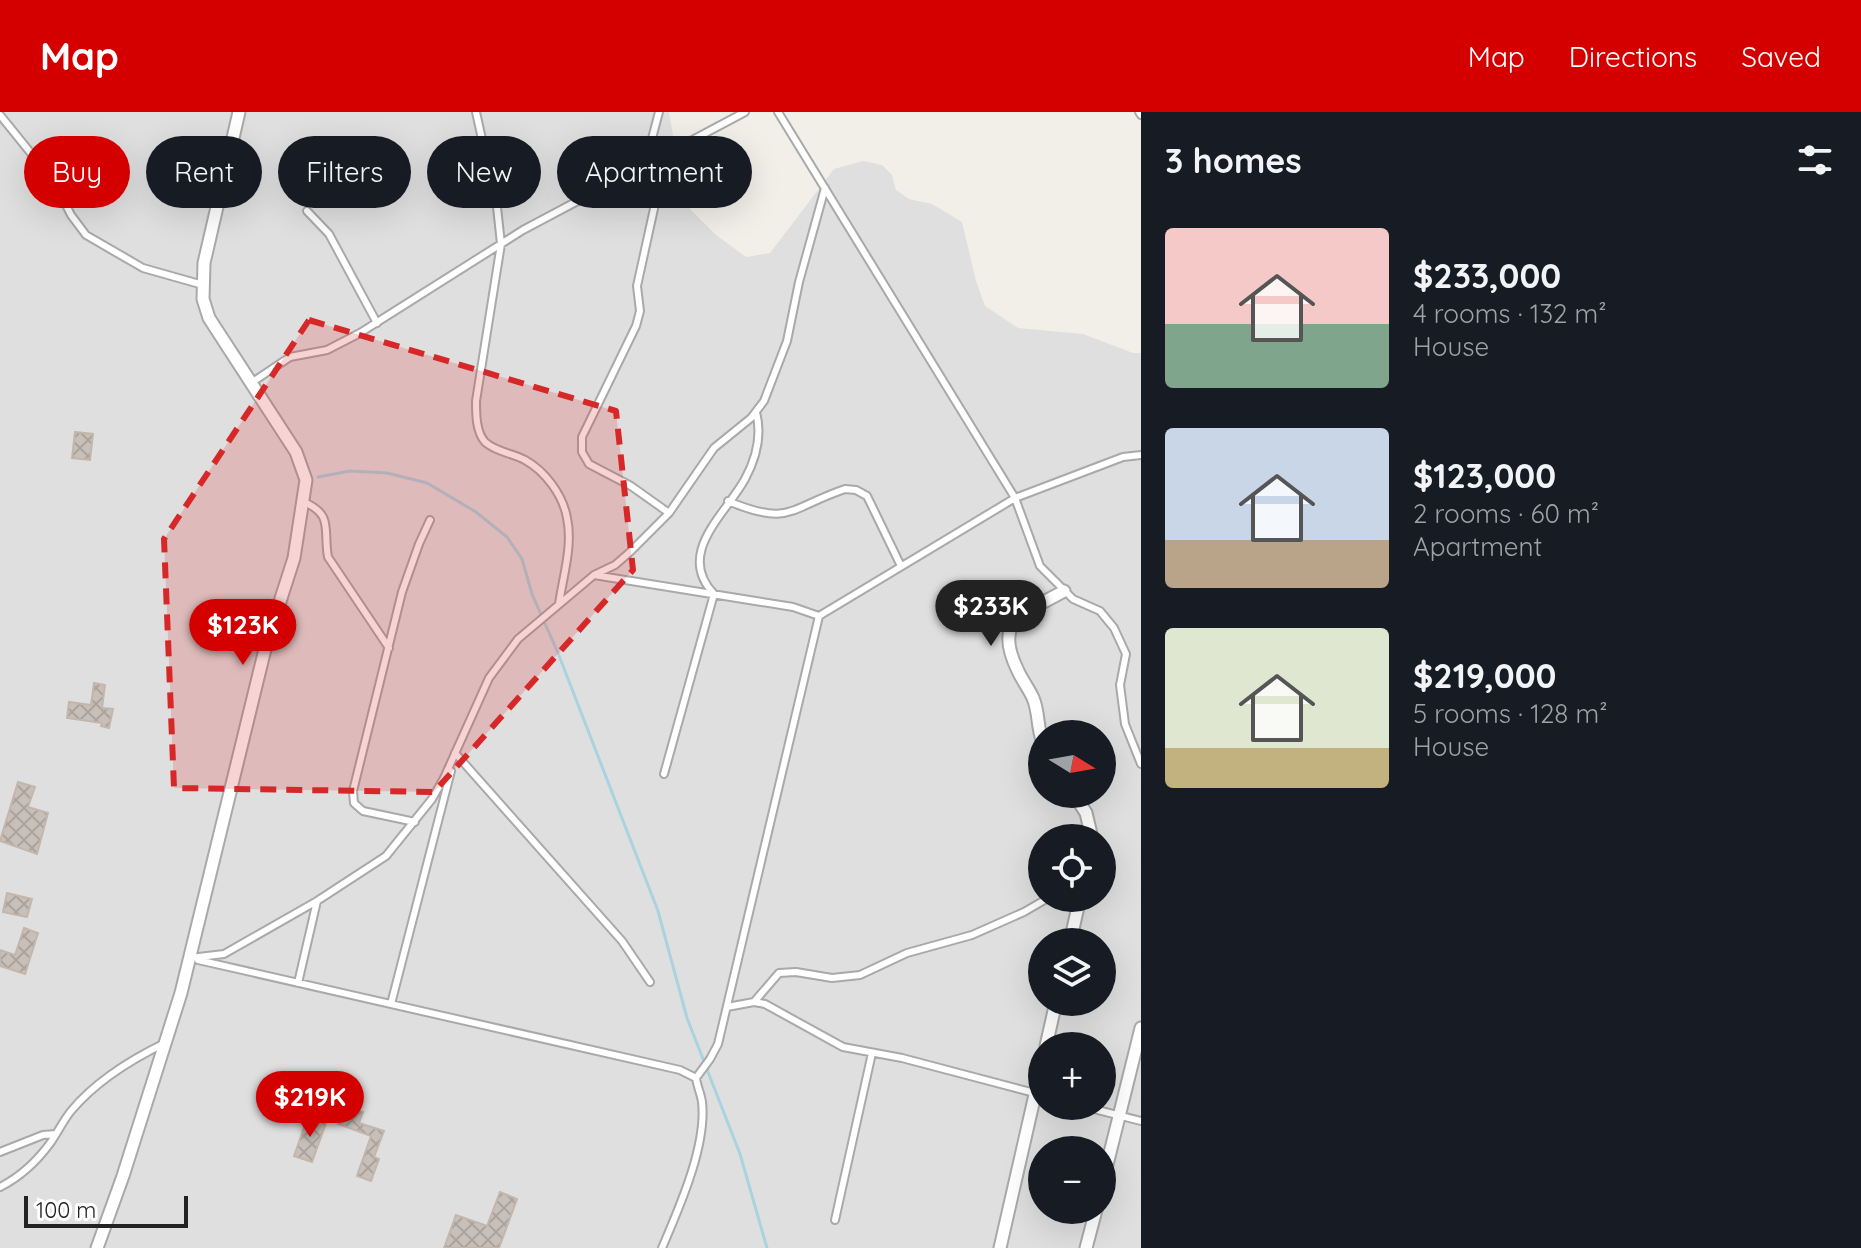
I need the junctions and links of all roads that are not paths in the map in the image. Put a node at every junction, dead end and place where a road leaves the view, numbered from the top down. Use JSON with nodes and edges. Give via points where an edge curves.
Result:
{"nodes":[{"id":1,"x":239,"y":112,"type":"edge"},
{"id":2,"x":476,"y":112,"type":"edge"},
{"id":3,"x":659,"y":112,"type":"edge"},
{"id":4,"x":745,"y":112,"type":"edge"},
{"id":5,"x":778,"y":112,"type":"edge"},
{"id":6,"x":0,"y":115,"type":"edge"},
{"id":7,"x":653,"y":136,"type":"edge"},
{"id":8,"x":700,"y":136,"type":"edge"},
{"id":9,"x":825,"y":188,"type":"junction"},
{"id":10,"x":567,"y":208,"type":"edge"},
{"id":11,"x":654,"y":208,"type":"edge"},
{"id":12,"x":307,"y":211,"type":"dead end"},
{"id":13,"x":501,"y":244,"type":"junction"},
{"id":14,"x":203,"y":285,"type":"junction"},
{"id":15,"x":377,"y":323,"type":"junction"},
{"id":16,"x":251,"y":383,"type":"junction"},
{"id":17,"x":756,"y":412,"type":"junction"},
{"id":18,"x":1141,"y":455,"type":"edge"},
{"id":19,"x":1015,"y":498,"type":"junction"},
{"id":20,"x":303,"y":501,"type":"junction"},
{"id":21,"x":728,"y":501,"type":"junction"},
{"id":22,"x":669,"y":513,"type":"junction"},
{"id":23,"x":430,"y":520,"type":"dead end"},
{"id":24,"x":901,"y":566,"type":"junction"},
{"id":25,"x":594,"y":575,"type":"junction"},
{"id":26,"x":1064,"y":591,"type":"junction"},
{"id":27,"x":714,"y":594,"type":"junction"},
{"id":28,"x":559,"y":604,"type":"junction"},
{"id":29,"x":819,"y":616,"type":"junction"},
{"id":30,"x":389,"y":648,"type":"junction"},
{"id":31,"x":1036,"y":720,"type":"edge"},
{"id":32,"x":455,"y":753,"type":"junction"},
{"id":33,"x":1141,"y":764,"type":"edge"},
{"id":34,"x":664,"y":774,"type":"dead end"},
{"id":35,"x":415,"y":822,"type":"junction"},
{"id":36,"x":317,"y":901,"type":"junction"},
{"id":37,"x":1028,"y":910,"type":"edge"},
{"id":38,"x":190,"y":958,"type":"junction"},
{"id":39,"x":650,"y":982,"type":"dead end"},
{"id":40,"x":298,"y":983,"type":"junction"},
{"id":41,"x":754,"y":1002,"type":"junction"},
{"id":42,"x":391,"y":1004,"type":"junction"},
{"id":43,"x":727,"y":1007,"type":"junction"},
{"id":44,"x":1141,"y":1028,"type":"edge"},
{"id":45,"x":165,"y":1043,"type":"junction"},
{"id":46,"x":872,"y":1053,"type":"junction"},
{"id":47,"x":696,"y":1078,"type":"junction"},
{"id":48,"x":1028,"y":1091,"type":"edge"},
{"id":49,"x":1116,"y":1115,"type":"edge"},
{"id":50,"x":1120,"y":1116,"type":"junction"},
{"id":51,"x":1032,"y":1120,"type":"edge"},
{"id":52,"x":1141,"y":1121,"type":"edge"},
{"id":53,"x":56,"y":1134,"type":"junction"},
{"id":54,"x":1115,"y":1136,"type":"edge"},
{"id":55,"x":0,"y":1152,"type":"edge"},
{"id":56,"x":0,"y":1187,"type":"edge"},
{"id":57,"x":835,"y":1220,"type":"dead end"},
{"id":58,"x":1092,"y":1224,"type":"edge"},
{"id":59,"x":97,"y":1248,"type":"edge"},
{"id":60,"x":662,"y":1248,"type":"edge"},
{"id":61,"x":1000,"y":1248,"type":"edge"},
{"id":62,"x":1086,"y":1248,"type":"edge"}],
"edges":[{"from":1,"to":14,"type":"street"},
{"from":2,"to":13,"type":"lane"},
{"from":3,"to":7,"type":"lane"},
{"from":4,"to":8,"type":"lane"},
{"from":5,"to":9,"type":"lane"},
{"from":6,"to":14,"type":"lane","via":[[55,183],[86,235],[143,268]]},
{"from":9,"to":17,"type":"lane","via":[[787,341]]},
{"from":9,"to":19,"type":"lane"},
{"from":10,"to":13,"type":"lane"},
{"from":11,"to":22,"type":"lane","via":[[637,286],[636,326],[582,437],[582,452],[589,464]]},
{"from":12,"to":15,"type":"lane","via":[[329,234]]},
{"from":13,"to":15,"type":"lane"},
{"from":13,"to":28,"type":"lane","via":[[476,420],[484,441],[524,459],[560,497],[569,545]]},
{"from":14,"to":16,"type":"street","via":[[209,318]]},
{"from":15,"to":16,"type":"lane","via":[[327,350],[290,357]]},
{"from":16,"to":20,"type":"street","via":[[296,452],[306,480]]},
{"from":17,"to":21,"type":"lane","via":[[759,444],[745,480]]},
{"from":17,"to":22,"type":"lane","via":[[714,448]]},
{"from":18,"to":19,"type":"lane"},
{"from":19,"to":24,"type":"lane"},
{"from":19,"to":26,"type":"lane","via":[[1040,566]]},
{"from":20,"to":30,"type":"lane","via":[[318,508],[326,522],[328,557]]},
{"from":20,"to":38,"type":"street","via":[[294,558],[266,645]]},
{"from":21,"to":24,"type":"lane","via":[[780,515],[829,494],[856,490],[867,496]]},
{"from":21,"to":27,"type":"lane","via":[[712,523],[701,558],[702,582]]},
{"from":22,"to":25,"type":"lane","via":[[615,565]]},
{"from":23,"to":30,"type":"lane","via":[[410,568]]},
{"from":24,"to":29,"type":"lane"},
{"from":25,"to":27,"type":"lane"},
{"from":25,"to":28,"type":"lane"},
{"from":26,"to":31,"type":"street","via":[[1013,622],[1007,636],[1010,655],[1034,700]]},
{"from":26,"to":33,"type":"lane","via":[[1100,611],[1126,654],[1120,685],[1125,724]]},
{"from":27,"to":29,"type":"lane"},
{"from":27,"to":34,"type":"lane"},
{"from":28,"to":32,"type":"lane","via":[[503,657]]},
{"from":29,"to":43,"type":"lane"},
{"from":30,"to":35,"type":"lane","via":[[354,803],[363,811]]},
{"from":32,"to":35,"type":"lane"},
{"from":32,"to":39,"type":"lane","via":[[622,941]]},
{"from":32,"to":42,"type":"lane"},
{"from":35,"to":36,"type":"lane","via":[[386,856]]},
{"from":36,"to":38,"type":"lane","via":[[224,954]]},
{"from":36,"to":40,"type":"lane"},
{"from":37,"to":41,"type":"lane","via":[[860,975],[779,973]]},
{"from":38,"to":40,"type":"lane"},
{"from":38,"to":45,"type":"street"},
{"from":40,"to":42,"type":"lane"},
{"from":41,"to":43,"type":"lane"},
{"from":41,"to":46,"type":"lane","via":[[833,1043]]},
{"from":42,"to":47,"type":"lane","via":[[680,1070]]},
{"from":43,"to":47,"type":"lane","via":[[718,1044]]},
{"from":44,"to":50,"type":"street"},
{"from":45,"to":53,"type":"lane","via":[[120,1067],[71,1111]]},
{"from":45,"to":59,"type":"street"},
{"from":46,"to":48,"type":"lane"},
{"from":46,"to":57,"type":"lane"},
{"from":47,"to":60,"type":"lane","via":[[702,1100],[696,1151]]},
{"from":49,"to":50,"type":"lane"},
{"from":50,"to":52,"type":"lane"},
{"from":50,"to":54,"type":"street"},
{"from":51,"to":61,"type":"street"},
{"from":53,"to":55,"type":"lane"},
{"from":53,"to":56,"type":"lane","via":[[28,1168]]},
{"from":58,"to":62,"type":"street"}]}
